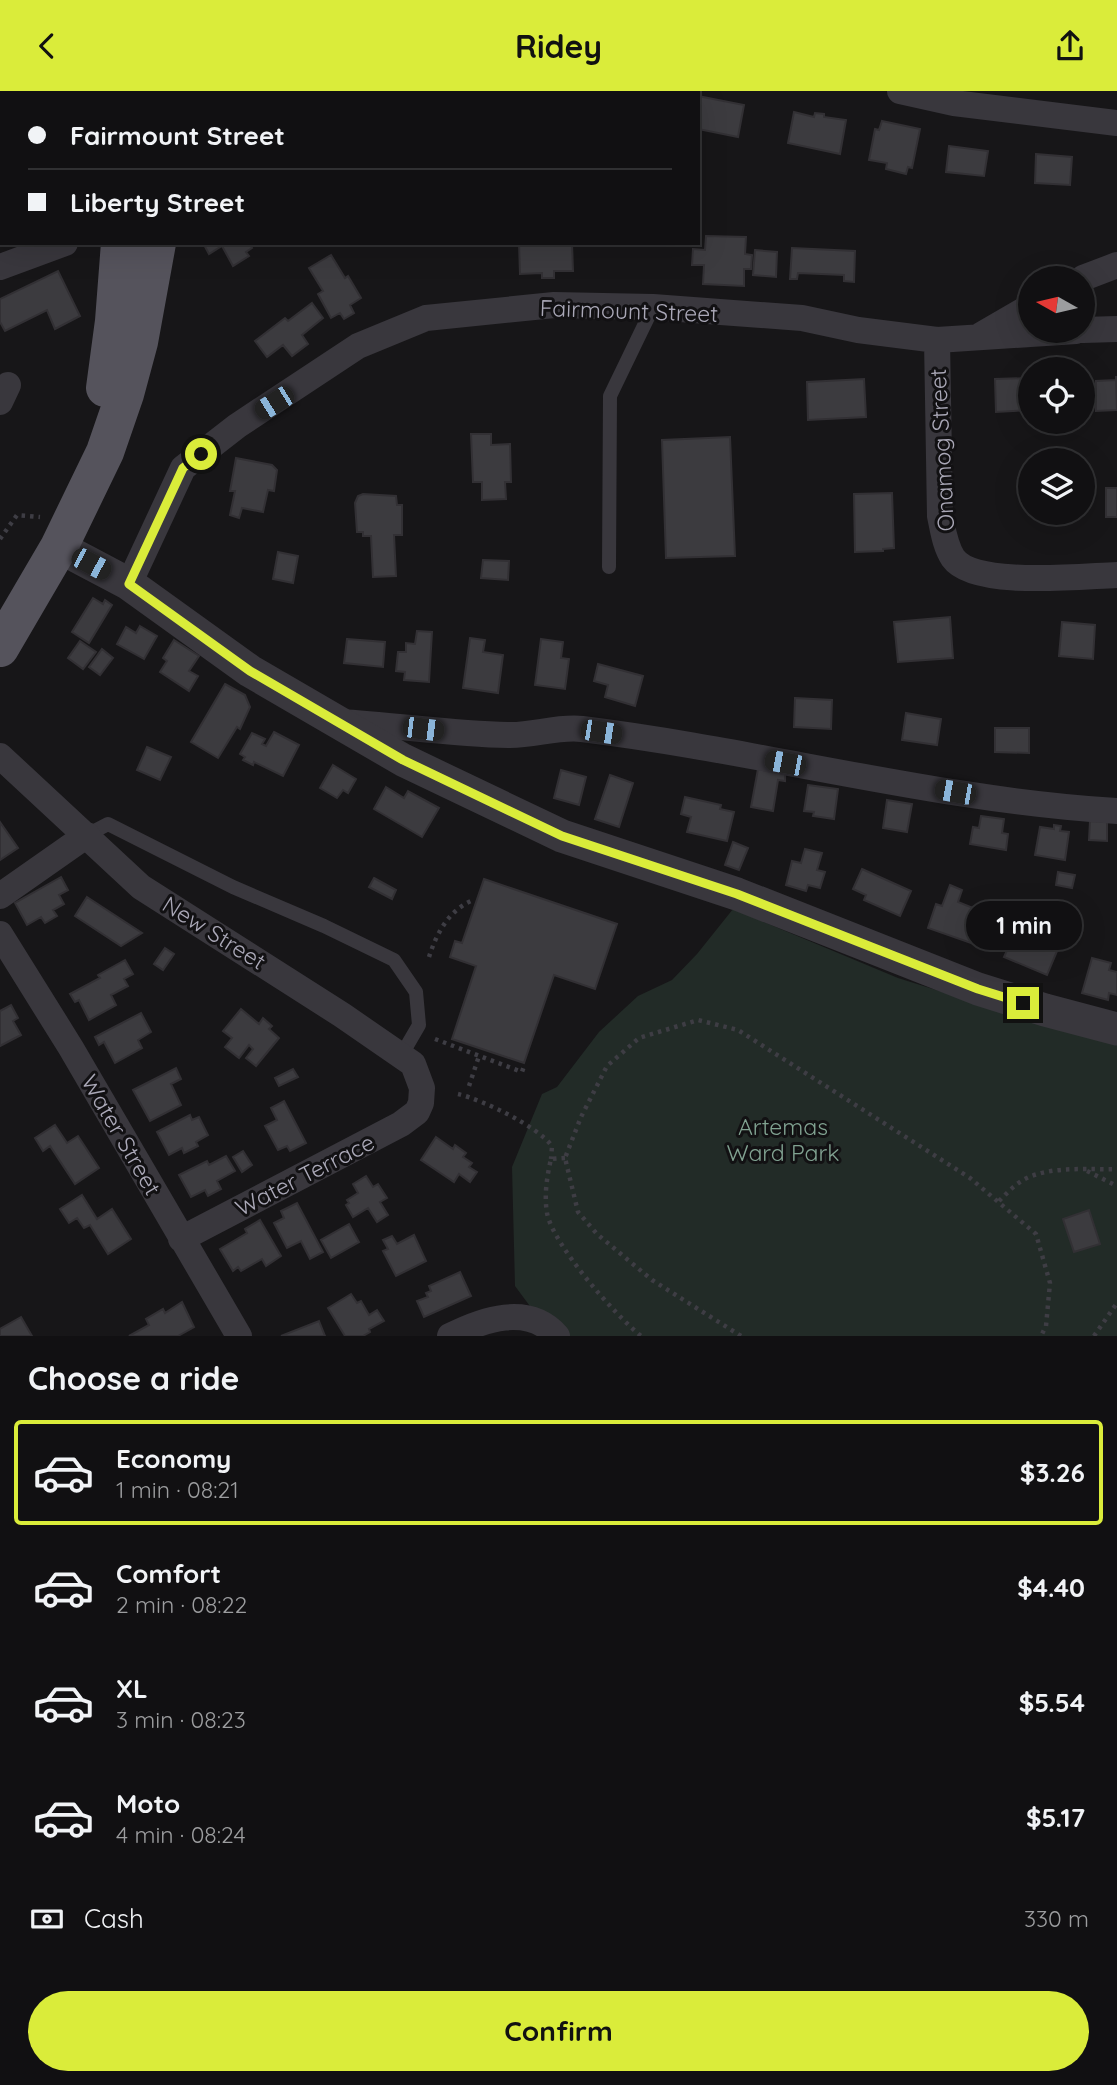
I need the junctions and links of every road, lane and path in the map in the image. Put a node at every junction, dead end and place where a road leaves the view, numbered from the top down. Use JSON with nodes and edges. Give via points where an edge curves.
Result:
{"nodes":[{"id":1,"x":900,"y":91,"type":"edge"},
{"id":2,"x":1117,"y":123,"type":"edge"},
{"id":3,"x":60,"y":245,"type":"edge"},
{"id":4,"x":120,"y":245,"type":"edge"},
{"id":5,"x":158,"y":245,"type":"edge"},
{"id":6,"x":1117,"y":265,"type":"edge"},
{"id":7,"x":0,"y":267,"type":"edge"},
{"id":8,"x":1096,"y":273,"type":"edge"},
{"id":9,"x":653,"y":307,"type":"junction"},
{"id":10,"x":1018,"y":313,"type":"edge"},
{"id":11,"x":1117,"y":329,"type":"edge"},
{"id":12,"x":1096,"y":330,"type":"edge"},
{"id":13,"x":1018,"y":334,"type":"edge"},
{"id":14,"x":976,"y":337,"type":"junction"},
{"id":15,"x":937,"y":340,"type":"junction"},
{"id":16,"x":50,"y":532,"type":"junction"},
{"id":17,"x":0,"y":539,"type":"edge"},
{"id":18,"x":609,"y":567,"type":"dead end"},
{"id":19,"x":1117,"y":575,"type":"edge"},
{"id":20,"x":129,"y":584,"type":"junction"},
{"id":21,"x":0,"y":648,"type":"edge"},
{"id":22,"x":337,"y":721,"type":"junction"},
{"id":23,"x":0,"y":756,"type":"edge"},
{"id":24,"x":1117,"y":811,"type":"edge"},
{"id":25,"x":87,"y":835,"type":"junction"},
{"id":26,"x":0,"y":896,"type":"edge"},
{"id":27,"x":471,"y":901,"type":"dead end"},
{"id":28,"x":0,"y":935,"type":"edge"},
{"id":29,"x":429,"y":957,"type":"dead end"},
{"id":30,"x":1117,"y":1029,"type":"edge"},
{"id":31,"x":435,"y":1039,"type":"dead end"},
{"id":32,"x":401,"y":1056,"type":"junction"},
{"id":33,"x":479,"y":1056,"type":"junction"},
{"id":34,"x":524,"y":1066,"type":"dead end"},
{"id":35,"x":469,"y":1086,"type":"dead end"},
{"id":36,"x":458,"y":1094,"type":"dead end"},
{"id":37,"x":421,"y":1103,"type":"joint"},
{"id":38,"x":565,"y":1158,"type":"junction"},
{"id":39,"x":551,"y":1159,"type":"junction"},
{"id":40,"x":1117,"y":1169,"type":"edge"},
{"id":41,"x":1085,"y":1170,"type":"junction"},
{"id":42,"x":1117,"y":1186,"type":"edge"},
{"id":43,"x":999,"y":1201,"type":"junction"},
{"id":44,"x":181,"y":1239,"type":"junction"},
{"id":45,"x":1117,"y":1303,"type":"edge"},
{"id":46,"x":239,"y":1336,"type":"edge"},
{"id":47,"x":450,"y":1336,"type":"edge"},
{"id":48,"x":557,"y":1336,"type":"edge"},
{"id":49,"x":640,"y":1336,"type":"edge"},
{"id":50,"x":741,"y":1336,"type":"edge"},
{"id":51,"x":1041,"y":1336,"type":"edge"},
{"id":52,"x":1094,"y":1336,"type":"edge"}],
"edges":[{"from":1,"to":2,"type":"street","via":[[954,103]]},
{"from":3,"to":7,"type":"street"},
{"from":4,"to":16,"type":"main road","via":[[111,356],[99,423]]},
{"from":5,"to":16,"type":"main road","via":[[125,394],[105,452]]},
{"from":6,"to":8,"type":"street"},
{"from":9,"to":15,"type":"street","name":"Fairmount Street","via":[[802,318]]},
{"from":9,"to":18,"type":"lane","via":[[610,396]]},
{"from":9,"to":20,"type":"street","name":"Fairmount Street","via":[[554,305],[426,318],[358,346],[237,426],[183,468]]},
{"from":10,"to":14,"type":"street"},
{"from":11,"to":12,"type":"street"},
{"from":13,"to":14,"type":"street","name":"Fairmount Street"},
{"from":14,"to":15,"type":"street","name":"Fairmount Street"},
{"from":15,"to":19,"type":"street","name":"Onamog Street","via":[[940,516],[954,559],[978,574]]},
{"from":16,"to":17,"type":"path","via":[[17,515]]},
{"from":16,"to":20,"type":"street"},
{"from":16,"to":21,"type":"main road"},
{"from":20,"to":22,"type":"street","via":[[250,671]]},
{"from":22,"to":24,"type":"street","via":[[511,736],[578,729],[976,796]]},
{"from":22,"to":30,"type":"street","via":[[403,760],[562,836],[737,894],[978,989]]},
{"from":23,"to":25,"type":"street","name":"New Street"},
{"from":25,"to":26,"type":"street"},
{"from":25,"to":32,"type":"street","name":"New Street","via":[[141,887]]},
{"from":25,"to":32,"type":"lane","via":[[108,824],[394,960],[416,992],[419,1025]]},
{"from":27,"to":29,"type":"path","via":[[442,927]]},
{"from":28,"to":44,"type":"street","name":"Water Street"},
{"from":31,"to":33,"type":"path"},
{"from":32,"to":37,"type":"street","name":"New Street","via":[[413,1064],[422,1088]]},
{"from":33,"to":34,"type":"path","via":[[522,1072]]},
{"from":33,"to":35,"type":"path"},
{"from":36,"to":39,"type":"path","via":[[544,1135],[552,1146]]},
{"from":37,"to":44,"type":"street","name":"Water Terrace","via":[[401,1124]]},
{"from":38,"to":39,"type":"path"},
{"from":38,"to":43,"type":"path","via":[[607,1066],[639,1038],[698,1020],[738,1030]]},
{"from":38,"to":50,"type":"path","via":[[578,1212],[597,1234],[652,1280]]},
{"from":39,"to":49,"type":"path","via":[[547,1213],[557,1239]]},
{"from":40,"to":41,"type":"path"},
{"from":41,"to":42,"type":"path"},
{"from":41,"to":43,"type":"path","via":[[1030,1177]]},
{"from":43,"to":51,"type":"path","via":[[1036,1234],[1050,1283]]},
{"from":44,"to":46,"type":"street","name":"Water Street"},
{"from":45,"to":52,"type":"path"},
{"from":47,"to":48,"type":"street","via":[[479,1322],[507,1317],[549,1327]]}]}
